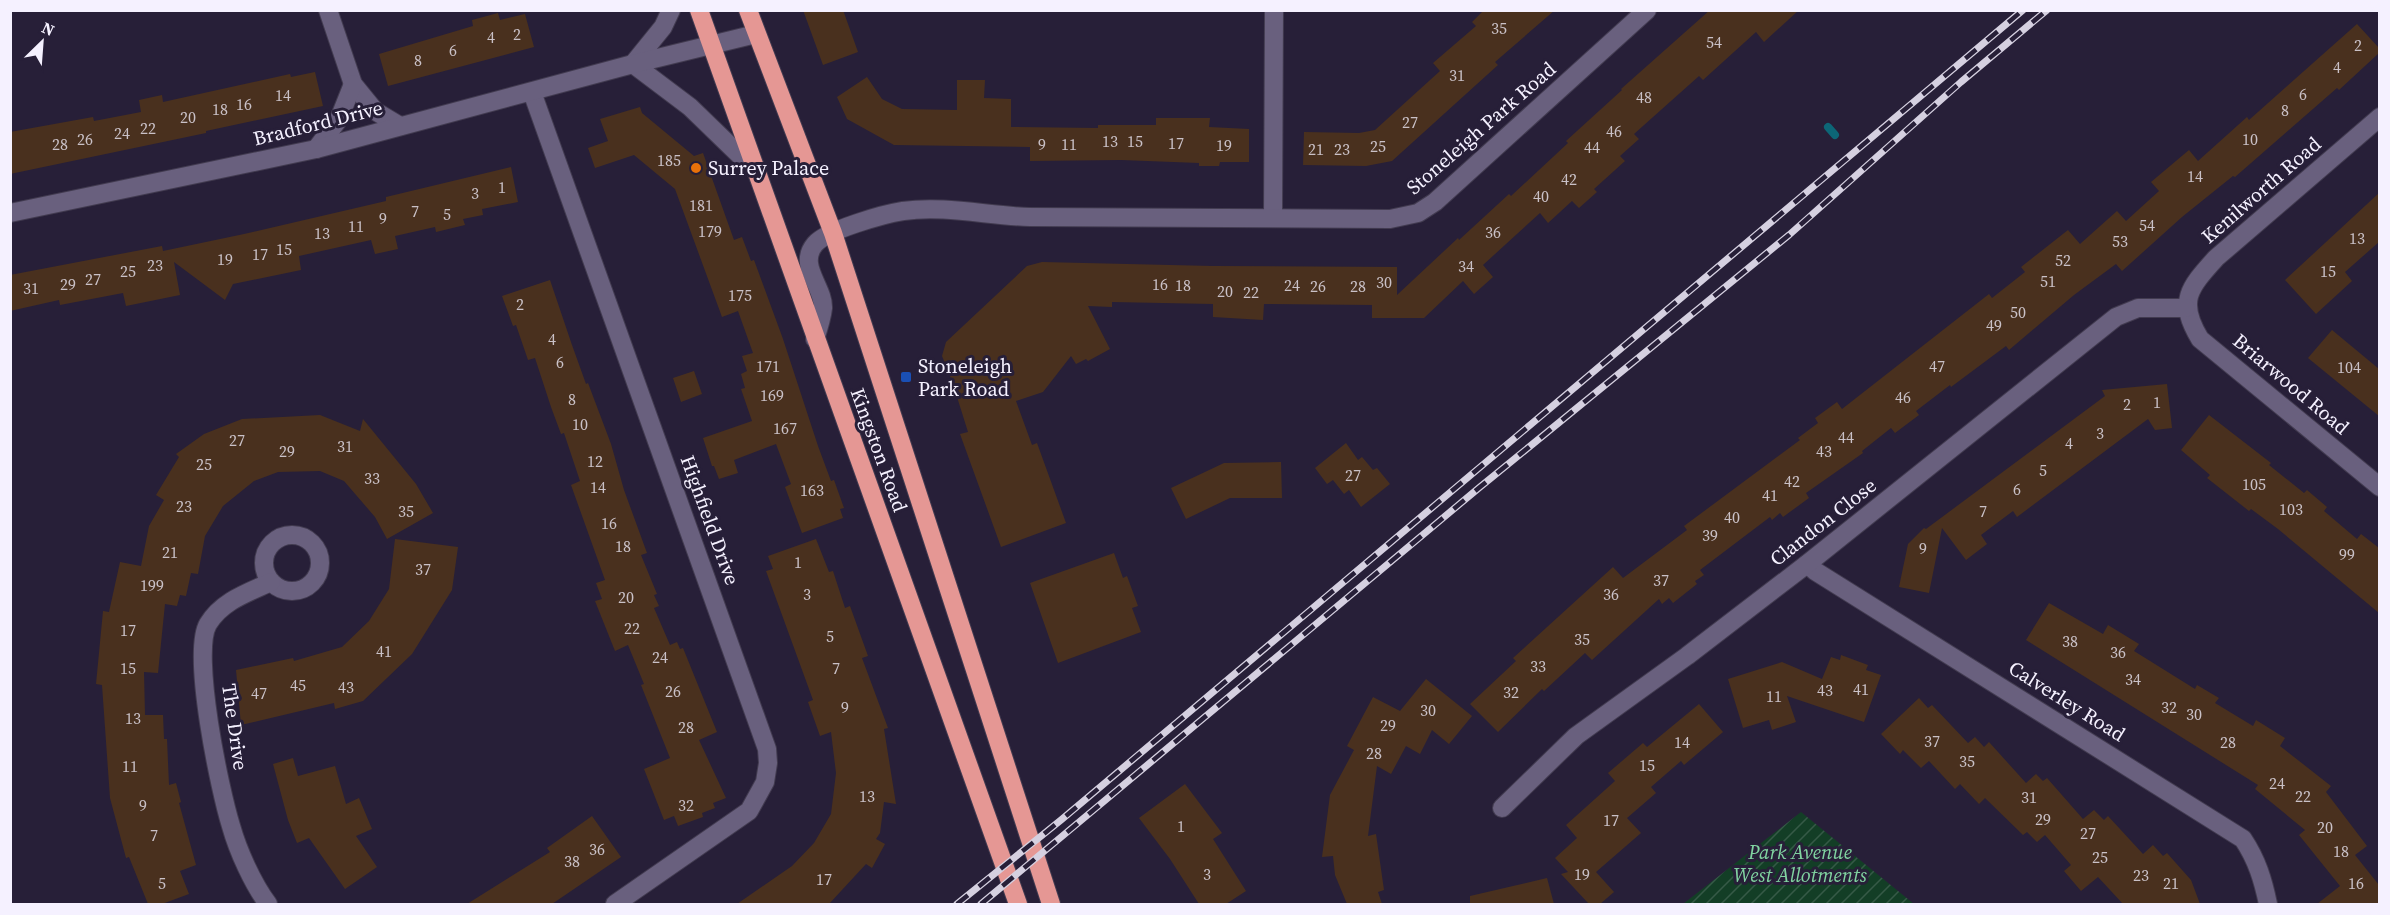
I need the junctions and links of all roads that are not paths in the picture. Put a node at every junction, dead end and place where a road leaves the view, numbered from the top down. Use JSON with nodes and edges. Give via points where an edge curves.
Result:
{"nodes":[{"id":1,"x":328,"y":10,"type":"edge"},
{"id":2,"x":671,"y":10,"type":"edge"},
{"id":3,"x":699,"y":10,"type":"edge"},
{"id":4,"x":748,"y":10,"type":"edge"},
{"id":5,"x":1274,"y":10,"type":"edge"},
{"id":6,"x":1647,"y":10,"type":"edge"},
{"id":7,"x":756,"y":34,"type":"junction"},
{"id":8,"x":711,"y":45,"type":"junction"},
{"id":9,"x":633,"y":64,"type":"junction"},
{"id":10,"x":353,"y":84,"type":"junction"},
{"id":11,"x":532,"y":92,"type":"junction"},
{"id":12,"x":2379,"y":117,"type":"edge"},
{"id":13,"x":400,"y":126,"type":"junction"},
{"id":14,"x":316,"y":149,"type":"junction"},
{"id":15,"x":755,"y":170,"type":"junction"},
{"id":16,"x":10,"y":213,"type":"edge"},
{"id":17,"x":1274,"y":218,"type":"junction"},
{"id":18,"x":833,"y":233,"type":"junction"},
{"id":19,"x":2186,"y":308,"type":"junction"},
{"id":20,"x":816,"y":339,"type":"junction"},
{"id":21,"x":2379,"y":487,"type":"edge"},
{"id":22,"x":1807,"y":564,"type":"junction"},
{"id":23,"x":271,"y":582,"type":"dead end"},
{"id":24,"x":1502,"y":808,"type":"dead end"},
{"id":25,"x":268,"y":904,"type":"edge"},
{"id":26,"x":615,"y":904,"type":"edge"},
{"id":27,"x":1018,"y":904,"type":"edge"},
{"id":28,"x":1051,"y":904,"type":"edge"},
{"id":29,"x":2268,"y":904,"type":"edge"}],
"edges":[{"from":1,"to":10,"type":"street"},
{"from":2,"to":9,"type":"street","via":[[663,27]]},
{"from":3,"to":8,"type":"highway","name":"Kingston Road"},
{"from":4,"to":7,"type":"highway","name":"Kingston Road"},
{"from":5,"to":17,"type":"street"},
{"from":6,"to":17,"type":"street","name":"Stoneleigh Park Road","via":[[1419,213],[1390,219]]},
{"from":7,"to":8,"type":"street","name":"Bradford Drive"},
{"from":7,"to":18,"type":"highway","name":"Kingston Road"},
{"from":8,"to":9,"type":"street","name":"Bradford Drive"},
{"from":8,"to":15,"type":"highway","name":"Kingston Road"},
{"from":9,"to":11,"type":"street","name":"Bradford Drive"},
{"from":9,"to":15,"type":"street","via":[[690,107]]},
{"from":10,"to":13,"type":"street","via":[[375,111]]},
{"from":10,"to":14,"type":"street","via":[[339,119]]},
{"from":11,"to":13,"type":"street","name":"Bradford Drive"},
{"from":11,"to":26,"type":"street","name":"Highfield Drive","via":[[767,749],[765,782],[748,811]]},
{"from":12,"to":19,"type":"street","name":"Kenilworth Road","via":[[2216,258],[2199,277]]},
{"from":13,"to":14,"type":"street","name":"Bradford Drive"},
{"from":14,"to":16,"type":"street","name":"Bradford Drive"},
{"from":15,"to":20,"type":"highway","name":"Kingston Road"},
{"from":17,"to":18,"type":"street","name":"Stoneleigh Park Road","via":[[1016,217],[927,209],[902,211]]},
{"from":18,"to":20,"type":"street","name":"Stoneleigh Park Road","via":[[812,247],[810,256],[809,269],[824,307]]},
{"from":18,"to":28,"type":"highway","name":"Kingston Road"},
{"from":19,"to":21,"type":"street","name":"Briarwood Road","via":[[2200,339]]},
{"from":19,"to":22,"type":"street","name":"Clandon Close","via":[[2138,308],[2116,317]]},
{"from":20,"to":27,"type":"highway","name":"Kingston Road"},
{"from":22,"to":24,"type":"street","name":"Clandon Close","via":[[1576,736]]},
{"from":22,"to":29,"type":"street","name":"Calverley Road","via":[[2243,839],[2255,858]]},
{"from":23,"to":25,"type":"street","name":"The Drive","via":[[223,604],[207,626],[202,654],[214,755],[231,828],[258,892]]}]}
